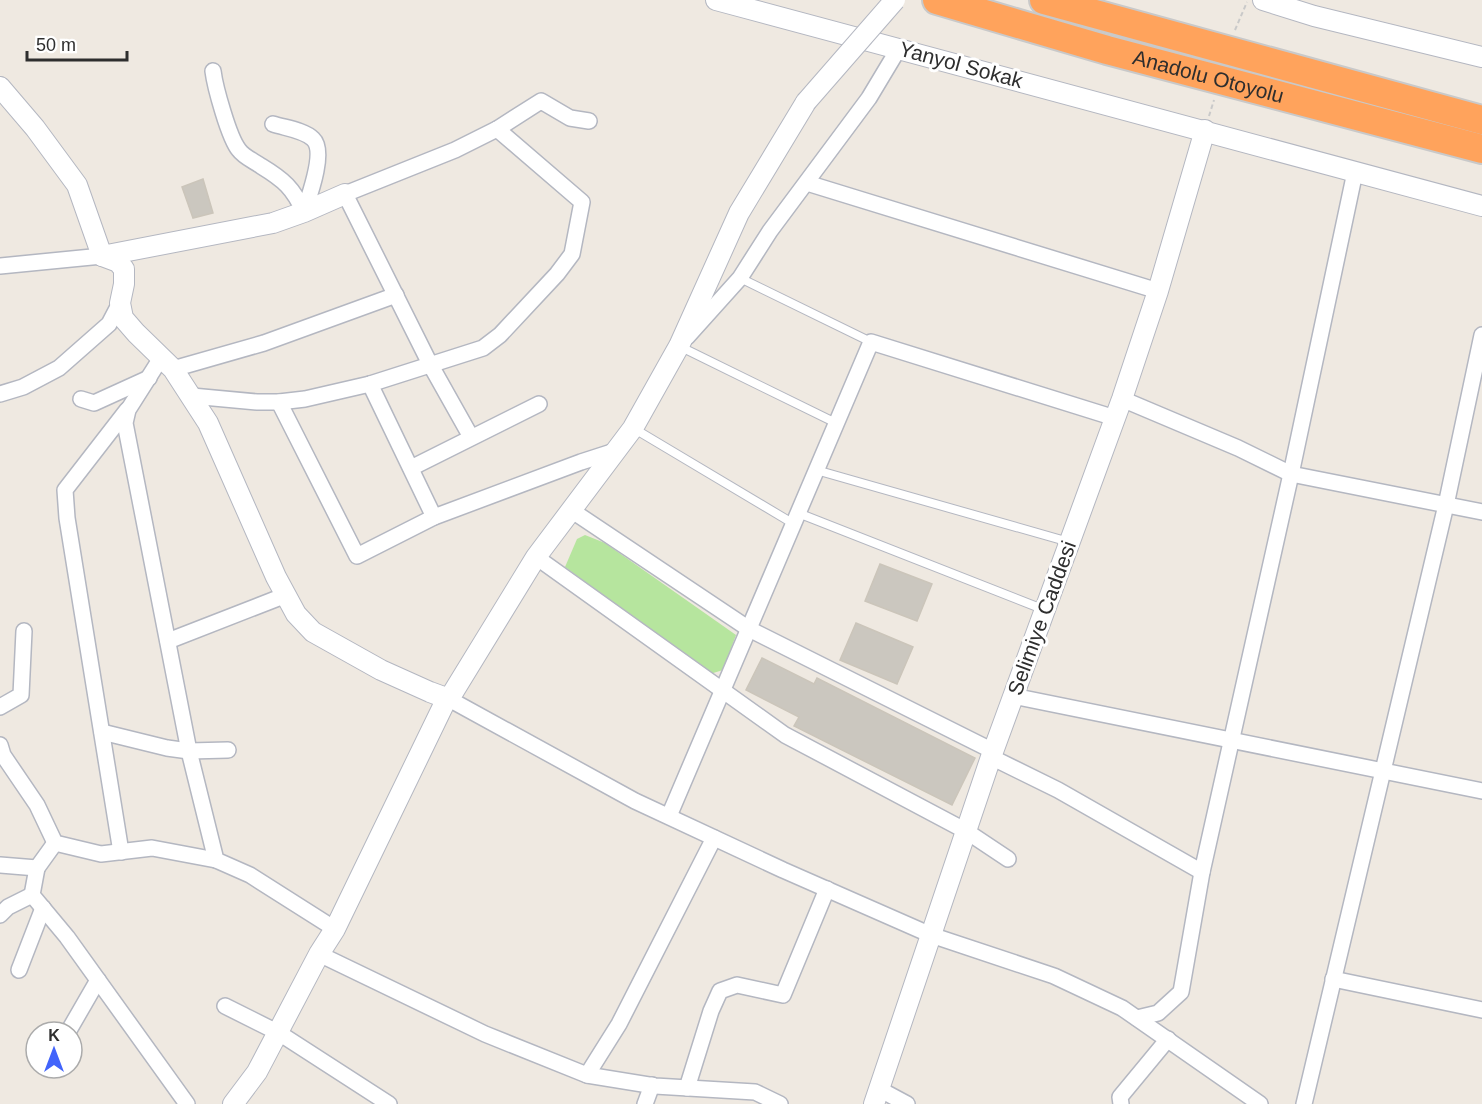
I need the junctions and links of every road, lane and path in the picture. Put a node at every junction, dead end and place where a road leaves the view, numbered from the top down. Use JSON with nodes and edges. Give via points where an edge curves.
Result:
{"nodes":[{"id":1,"x":716,"y":0,"type":"edge"},
{"id":2,"x":895,"y":0,"type":"edge"},
{"id":3,"x":937,"y":0,"type":"edge"},
{"id":4,"x":1044,"y":0,"type":"edge"},
{"id":5,"x":1248,"y":0,"type":"edge"},
{"id":6,"x":1263,"y":0,"type":"edge"},
{"id":7,"x":1235,"y":30,"type":"dead end"},
{"id":8,"x":899,"y":48,"type":"junction"},
{"id":9,"x":1482,"y":57,"type":"edge"},
{"id":10,"x":213,"y":70,"type":"dead end"},
{"id":11,"x":0,"y":87,"type":"edge"},
{"id":12,"x":1482,"y":120,"type":"edge"},
{"id":13,"x":589,"y":121,"type":"dead end"},
{"id":14,"x":273,"y":124,"type":"dead end"},
{"id":15,"x":497,"y":129,"type":"junction"},
{"id":16,"x":1205,"y":130,"type":"junction"},
{"id":17,"x":1482,"y":149,"type":"edge"},
{"id":18,"x":1355,"y":172,"type":"junction"},
{"id":19,"x":807,"y":183,"type":"junction"},
{"id":20,"x":345,"y":194,"type":"junction"},
{"id":21,"x":1482,"y":206,"type":"edge"},
{"id":22,"x":304,"y":212,"type":"junction"},
{"id":23,"x":102,"y":256,"type":"junction"},
{"id":24,"x":0,"y":266,"type":"edge"},
{"id":25,"x":740,"y":278,"type":"junction"},
{"id":26,"x":1158,"y":291,"type":"junction"},
{"id":27,"x":396,"y":295,"type":"junction"},
{"id":28,"x":120,"y":303,"type":"junction"},
{"id":29,"x":1482,"y":335,"type":"edge"},
{"id":30,"x":871,"y":342,"type":"junction"},
{"id":31,"x":679,"y":346,"type":"junction"},
{"id":32,"x":167,"y":363,"type":"junction"},
{"id":33,"x":430,"y":364,"type":"junction"},
{"id":34,"x":149,"y":378,"type":"junction"},
{"id":35,"x":370,"y":384,"type":"junction"},
{"id":36,"x":0,"y":394,"type":"edge"},
{"id":37,"x":192,"y":396,"type":"junction"},
{"id":38,"x":81,"y":399,"type":"dead end"},
{"id":39,"x":1122,"y":399,"type":"junction"},
{"id":40,"x":279,"y":402,"type":"junction"},
{"id":41,"x":539,"y":404,"type":"dead end"},
{"id":42,"x":128,"y":410,"type":"junction"},
{"id":43,"x":1115,"y":418,"type":"junction"},
{"id":44,"x":836,"y":423,"type":"junction"},
{"id":45,"x":633,"y":428,"type":"junction"},
{"id":46,"x":471,"y":437,"type":"junction"},
{"id":47,"x":615,"y":451,"type":"junction"},
{"id":48,"x":411,"y":468,"type":"junction"},
{"id":49,"x":816,"y":470,"type":"junction"},
{"id":50,"x":1291,"y":474,"type":"junction"},
{"id":51,"x":1446,"y":505,"type":"junction"},
{"id":52,"x":571,"y":510,"type":"junction"},
{"id":53,"x":1482,"y":512,"type":"edge"},
{"id":54,"x":434,"y":517,"type":"junction"},
{"id":55,"x":796,"y":518,"type":"junction"},
{"id":56,"x":1070,"y":542,"type":"junction"},
{"id":57,"x":536,"y":557,"type":"junction"},
{"id":58,"x":286,"y":595,"type":"junction"},
{"id":59,"x":1045,"y":610,"type":"junction"},
{"id":60,"x":749,"y":629,"type":"junction"},
{"id":61,"x":24,"y":631,"type":"dead end"},
{"id":62,"x":168,"y":641,"type":"junction"},
{"id":63,"x":722,"y":692,"type":"junction"},
{"id":64,"x":1013,"y":696,"type":"junction"},
{"id":65,"x":448,"y":698,"type":"junction"},
{"id":66,"x":0,"y":707,"type":"edge"},
{"id":67,"x":102,"y":732,"type":"junction"},
{"id":68,"x":1232,"y":740,"type":"junction"},
{"id":69,"x":228,"y":750,"type":"dead end"},
{"id":70,"x":189,"y":751,"type":"junction"},
{"id":71,"x":1,"y":752,"type":"edge"},
{"id":72,"x":992,"y":754,"type":"junction"},
{"id":73,"x":1383,"y":771,"type":"junction"},
{"id":74,"x":1482,"y":791,"type":"edge"},
{"id":75,"x":669,"y":816,"type":"junction"},
{"id":76,"x":966,"y":831,"type":"junction"},
{"id":77,"x":714,"y":838,"type":"junction"},
{"id":78,"x":55,"y":843,"type":"junction"},
{"id":79,"x":121,"y":852,"type":"junction"},
{"id":80,"x":1008,"y":859,"type":"dead end"},
{"id":81,"x":216,"y":860,"type":"junction"},
{"id":82,"x":0,"y":865,"type":"edge"},
{"id":83,"x":37,"y":868,"type":"junction"},
{"id":84,"x":1202,"y":872,"type":"junction"},
{"id":85,"x":827,"y":890,"type":"junction"},
{"id":86,"x":32,"y":895,"type":"junction"},
{"id":87,"x":43,"y":908,"type":"junction"},
{"id":88,"x":0,"y":915,"type":"edge"},
{"id":89,"x":335,"y":929,"type":"junction"},
{"id":90,"x":931,"y":935,"type":"junction"},
{"id":91,"x":319,"y":954,"type":"junction"},
{"id":92,"x":19,"y":970,"type":"dead end"},
{"id":93,"x":1334,"y":979,"type":"junction"},
{"id":94,"x":98,"y":980,"type":"junction"},
{"id":95,"x":225,"y":1006,"type":"dead end"},
{"id":96,"x":1482,"y":1010,"type":"edge"},
{"id":97,"x":1137,"y":1018,"type":"junction"},
{"id":98,"x":75,"y":1020,"type":"edge"},
{"id":99,"x":279,"y":1033,"type":"junction"},
{"id":100,"x":1168,"y":1039,"type":"junction"},
{"id":101,"x":587,"y":1075,"type":"junction"},
{"id":102,"x":652,"y":1085,"type":"junction"},
{"id":103,"x":687,"y":1088,"type":"junction"},
{"id":104,"x":876,"y":1096,"type":"edge"},
{"id":105,"x":187,"y":1104,"type":"edge"},
{"id":106,"x":233,"y":1104,"type":"edge"},
{"id":107,"x":389,"y":1104,"type":"edge"},
{"id":108,"x":645,"y":1104,"type":"edge"},
{"id":109,"x":780,"y":1104,"type":"edge"},
{"id":110,"x":907,"y":1104,"type":"edge"},
{"id":111,"x":1121,"y":1104,"type":"edge"},
{"id":112,"x":1260,"y":1104,"type":"edge"},
{"id":113,"x":1304,"y":1104,"type":"edge"}],
"edges":[{"from":1,"to":8,"type":"street","name":"Yanyol Sokak"},
{"from":2,"to":31,"type":"street","bridge":true,"via":[[806,102],[739,213]]},
{"from":3,"to":17,"type":"highway","name":"Anadolu Otoyolu","via":[[1107,50]]},
{"from":4,"to":12,"type":"highway","name":"Anadolu Otoyolu"},
{"from":5,"to":7,"type":"path"},
{"from":6,"to":9,"type":"street"},
{"from":8,"to":16,"type":"street","name":"Yanyol Sokak"},
{"from":8,"to":19,"type":"street","via":[[869,98]]},
{"from":10,"to":22,"type":"street","via":[[215,87],[238,149],[283,179]]},
{"from":11,"to":23,"type":"street","via":[[77,185]]},
{"from":13,"to":15,"type":"street","via":[[570,118],[541,101]]},
{"from":14,"to":22,"type":"street","via":[[303,132],[318,147]]},
{"from":15,"to":20,"type":"street"},
{"from":15,"to":33,"type":"street","via":[[582,202],[572,254],[500,335],[483,348]]},
{"from":16,"to":18,"type":"street","name":"Yanyol Sokak"},
{"from":16,"to":26,"type":"street","name":"Selimiye Caddesi"},
{"from":18,"to":21,"type":"street","name":"Yanyol Sokak"},
{"from":18,"to":50,"type":"street"},
{"from":19,"to":25,"type":"street"},
{"from":19,"to":26,"type":"street"},
{"from":20,"to":22,"type":"street"},
{"from":20,"to":27,"type":"street"},
{"from":22,"to":23,"type":"street","via":[[273,223]]},
{"from":23,"to":24,"type":"street"},
{"from":23,"to":28,"type":"street","via":[[124,269]]},
{"from":25,"to":30,"type":"lane"},
{"from":25,"to":31,"type":"street"},
{"from":26,"to":39,"type":"street","name":"Selimiye Caddesi"},
{"from":27,"to":32,"type":"street","via":[[264,343]]},
{"from":27,"to":33,"type":"street"},
{"from":28,"to":32,"type":"street","via":[[123,318]]},
{"from":28,"to":36,"type":"street","via":[[109,324],[59,368]]},
{"from":29,"to":51,"type":"street"},
{"from":30,"to":43,"type":"street"},
{"from":30,"to":44,"type":"street"},
{"from":31,"to":44,"type":"lane"},
{"from":31,"to":45,"type":"street"},
{"from":32,"to":34,"type":"street"},
{"from":32,"to":37,"type":"street"},
{"from":33,"to":35,"type":"street"},
{"from":33,"to":46,"type":"street"},
{"from":34,"to":38,"type":"street","via":[[94,403]]},
{"from":34,"to":42,"type":"street"},
{"from":35,"to":40,"type":"street"},
{"from":35,"to":48,"type":"street"},
{"from":37,"to":40,"type":"street"},
{"from":37,"to":58,"type":"street"},
{"from":39,"to":43,"type":"street","name":"Selimiye Caddesi"},
{"from":39,"to":50,"type":"street"},
{"from":40,"to":54,"type":"street","via":[[357,556]]},
{"from":41,"to":46,"type":"street"},
{"from":42,"to":62,"type":"street","via":[[125,423]]},
{"from":42,"to":67,"type":"street","via":[[65,490]]},
{"from":43,"to":56,"type":"street","name":"Selimiye Caddesi"},
{"from":44,"to":49,"type":"street"},
{"from":45,"to":47,"type":"street"},
{"from":45,"to":55,"type":"lane"},
{"from":46,"to":48,"type":"street"},
{"from":47,"to":52,"type":"street"},
{"from":47,"to":54,"type":"street"},
{"from":48,"to":54,"type":"street"},
{"from":49,"to":55,"type":"street"},
{"from":49,"to":56,"type":"lane"},
{"from":50,"to":51,"type":"street"},
{"from":50,"to":68,"type":"street"},
{"from":51,"to":53,"type":"street"},
{"from":51,"to":73,"type":"street"},
{"from":52,"to":57,"type":"street"},
{"from":52,"to":60,"type":"street"},
{"from":55,"to":59,"type":"lane"},
{"from":55,"to":60,"type":"street"},
{"from":56,"to":59,"type":"street","name":"Selimiye Caddesi"},
{"from":57,"to":63,"type":"street"},
{"from":57,"to":65,"type":"street"},
{"from":58,"to":62,"type":"street"},
{"from":58,"to":65,"type":"street","via":[[296,614],[313,632],[381,670]]},
{"from":59,"to":64,"type":"street","name":"Selimiye Caddesi"},
{"from":60,"to":63,"type":"street"},
{"from":60,"to":72,"type":"street"},
{"from":61,"to":66,"type":"street","via":[[21,695]]},
{"from":62,"to":70,"type":"street"},
{"from":63,"to":75,"type":"street"},
{"from":63,"to":76,"type":"street","via":[[785,735]]},
{"from":64,"to":68,"type":"street"},
{"from":64,"to":72,"type":"street","name":"Selimiye Caddesi"},
{"from":65,"to":75,"type":"street"},
{"from":65,"to":89,"type":"street"},
{"from":67,"to":70,"type":"street"},
{"from":67,"to":79,"type":"street"},
{"from":68,"to":73,"type":"street"},
{"from":68,"to":84,"type":"street"},
{"from":69,"to":70,"type":"street"},
{"from":70,"to":81,"type":"street"},
{"from":71,"to":78,"type":"street","via":[[37,805]]},
{"from":72,"to":76,"type":"street","name":"Selimiye Caddesi"},
{"from":72,"to":84,"type":"street"},
{"from":73,"to":74,"type":"street"},
{"from":73,"to":93,"type":"street"},
{"from":75,"to":77,"type":"street"},
{"from":76,"to":80,"type":"street"},
{"from":76,"to":90,"type":"street","name":"Selimiye Caddesi"},
{"from":77,"to":85,"type":"street"},
{"from":77,"to":101,"type":"street","via":[[619,1024]]},
{"from":78,"to":79,"type":"street","via":[[101,854]]},
{"from":78,"to":83,"type":"street"},
{"from":79,"to":81,"type":"street","via":[[152,848]]},
{"from":81,"to":89,"type":"street","via":[[250,875]]},
{"from":82,"to":83,"type":"street"},
{"from":83,"to":86,"type":"street"},
{"from":84,"to":97,"type":"street","via":[[1181,992],[1158,1013]]},
{"from":85,"to":90,"type":"street"},
{"from":85,"to":103,"type":"street","via":[[783,995],[737,985],[720,991]]},
{"from":86,"to":87,"type":"street"},
{"from":86,"to":88,"type":"street"},
{"from":87,"to":92,"type":"street"},
{"from":87,"to":94,"type":"street"},
{"from":89,"to":91,"type":"street"},
{"from":90,"to":97,"type":"street","via":[[1054,976]]},
{"from":90,"to":104,"type":"street","name":"Selimiye Caddesi"},
{"from":91,"to":99,"type":"street"},
{"from":91,"to":101,"type":"street","via":[[485,1034]]},
{"from":93,"to":96,"type":"street"},
{"from":93,"to":113,"type":"street"},
{"from":94,"to":98,"type":"street"},
{"from":94,"to":105,"type":"street"},
{"from":95,"to":99,"type":"street"},
{"from":97,"to":100,"type":"street"},
{"from":99,"to":106,"type":"street","via":[[258,1072]]},
{"from":99,"to":107,"type":"street"},
{"from":100,"to":111,"type":"street","via":[[1119,1096]]},
{"from":100,"to":112,"type":"street"},
{"from":101,"to":102,"type":"street"},
{"from":102,"to":103,"type":"street"},
{"from":102,"to":108,"type":"street"},
{"from":103,"to":109,"type":"street","via":[[755,1092]]},
{"from":104,"to":110,"type":"street"}]}
